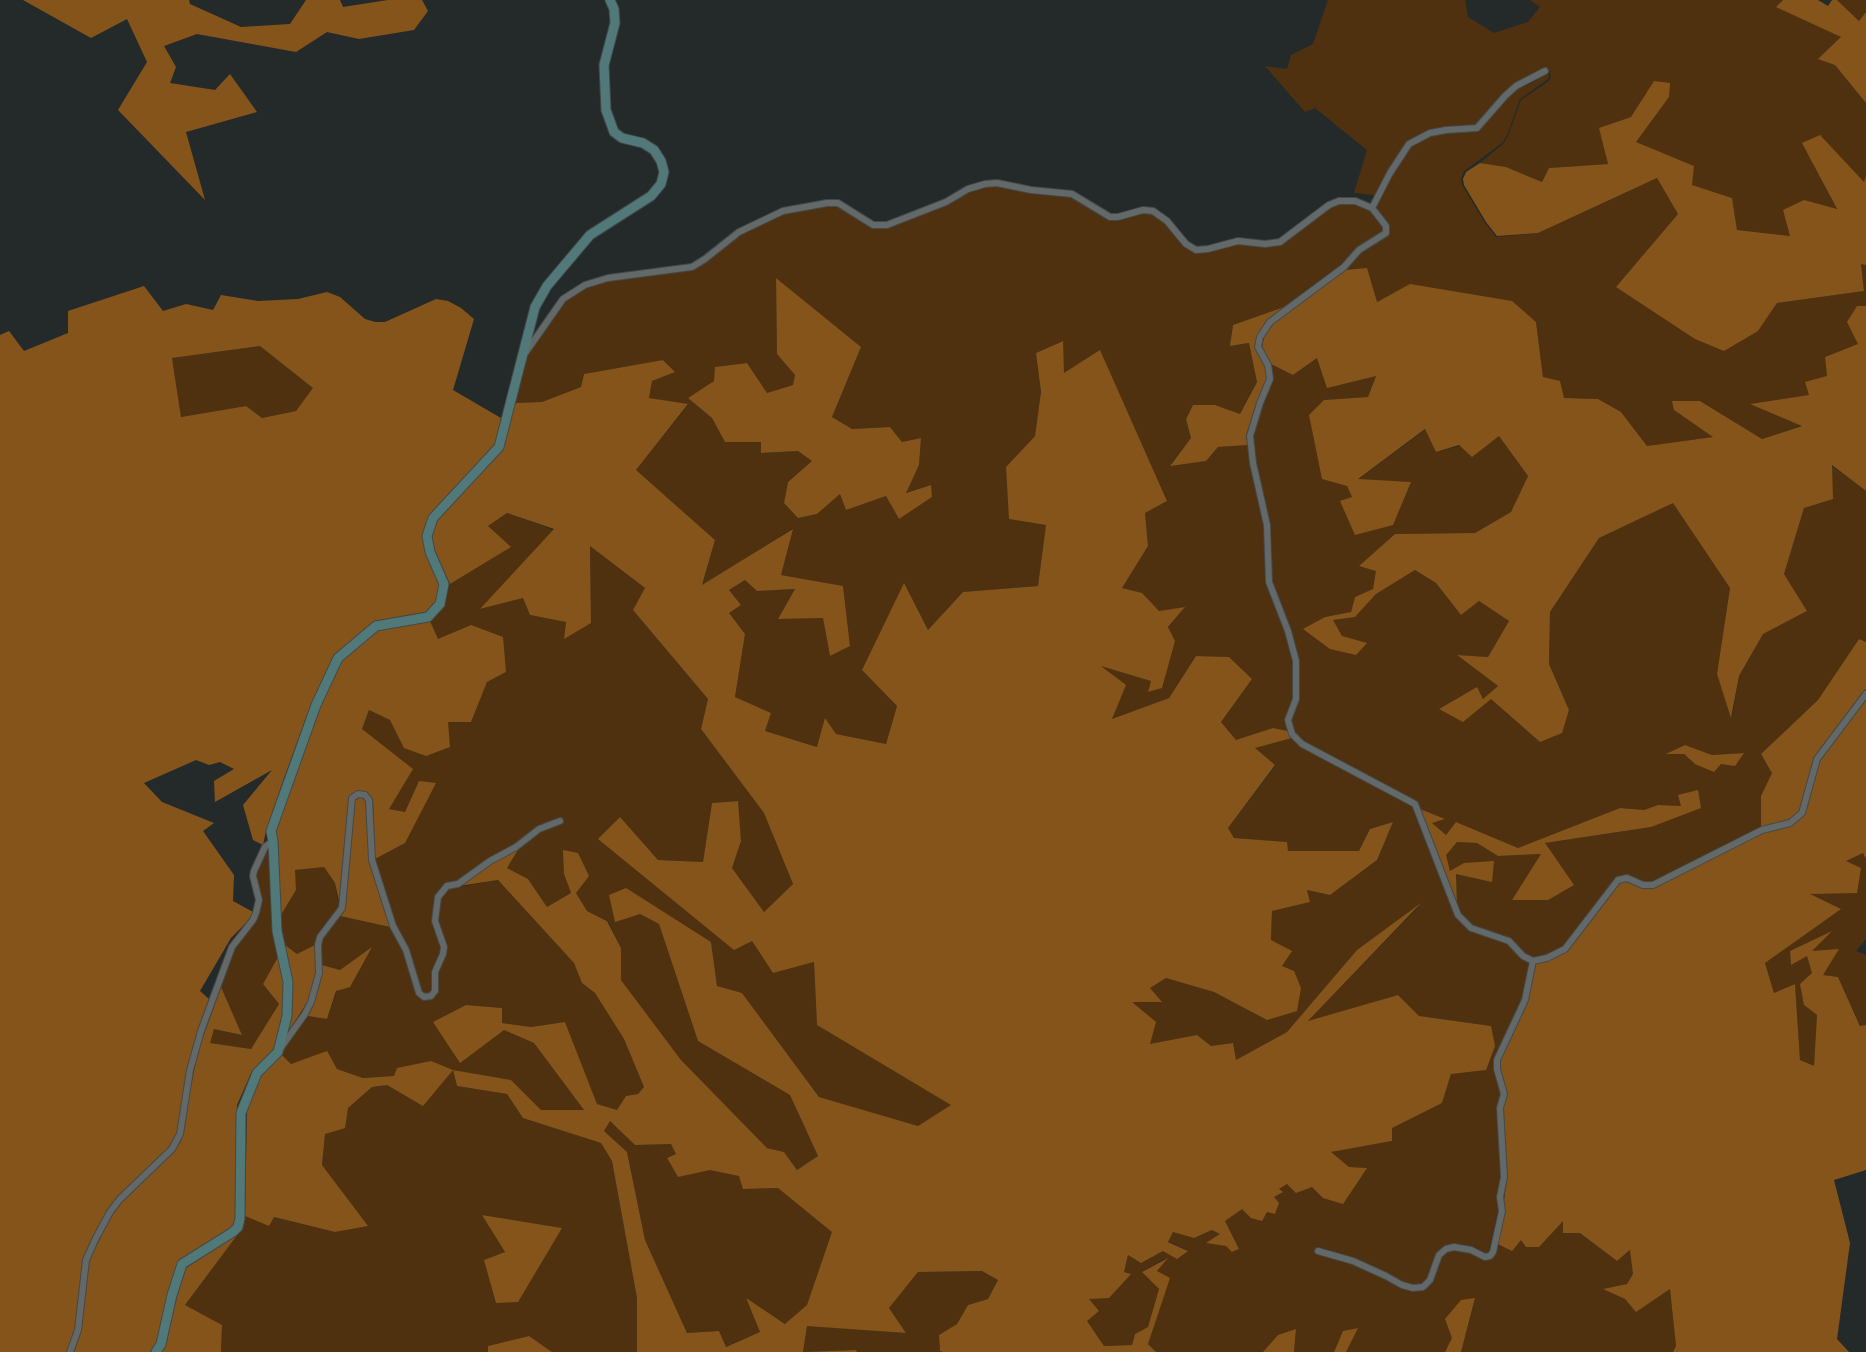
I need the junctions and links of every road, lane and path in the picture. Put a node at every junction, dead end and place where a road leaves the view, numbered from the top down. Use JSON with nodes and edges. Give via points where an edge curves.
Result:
{"nodes":[{"id":1,"x":610,"y":0,"type":"edge"},
{"id":2,"x":1545,"y":71,"type":"dead end"},
{"id":3,"x":1372,"y":208,"type":"junction"},
{"id":4,"x":520,"y":359,"type":"junction"},
{"id":5,"x":1866,"y":694,"type":"edge"},
{"id":6,"x":560,"y":821,"type":"dead end"},
{"id":7,"x":273,"y":841,"type":"junction"},
{"id":8,"x":1533,"y":960,"type":"junction"},
{"id":9,"x":278,"y":1052,"type":"junction"},
{"id":10,"x":1318,"y":1251,"type":"dead end"},
{"id":11,"x":70,"y":1352,"type":"edge"},
{"id":12,"x":156,"y":1352,"type":"edge"}],
"edges":[{"from":1,"to":4,"type":"street","via":[[614,23],[604,65],[606,110],[614,132],[654,150],[664,172],[661,184],[651,196],[590,235],[547,286],[535,308]]},
{"from":2,"to":3,"type":"street","via":[[1516,86],[1477,128],[1430,133],[1409,144]]},
{"from":3,"to":4,"type":"street","via":[[1355,201],[1339,201],[1280,242],[1238,241],[1208,250],[1196,250],[1153,211],[1143,210],[1118,218],[1072,194],[997,183],[968,189],[946,202],[887,225],[873,225],[838,203],[827,203],[783,211],[739,232],[692,266],[608,278],[585,285],[563,300]]},
{"from":3,"to":8,"type":"street","via":[[1386,226],[1386,233],[1359,250],[1344,267],[1270,322],[1260,337],[1258,347],[1268,365],[1270,379],[1250,436],[1267,525],[1269,582],[1296,661],[1296,699],[1288,720],[1292,734],[1302,744],[1415,804],[1458,915],[1471,928],[1509,941],[1523,956]]},
{"from":4,"to":7,"type":"street","via":[[499,447],[433,518],[427,536],[430,552],[444,584],[440,604],[428,617],[376,626],[338,658],[316,705],[288,780],[271,831]]},
{"from":5,"to":8,"type":"street","via":[[1817,759],[1802,813],[1790,823],[1762,830],[1653,886],[1627,878],[1618,880],[1565,949],[1548,958]]},
{"from":6,"to":9,"type":"street","via":[[539,828],[516,847],[458,884],[447,886],[438,896],[435,921],[444,948],[435,972],[435,991],[424,997],[419,993],[406,950],[393,926],[372,860],[370,800],[358,794],[352,798],[342,908],[320,937],[319,973],[311,1002]]},
{"from":7,"to":9,"type":"street","via":[[277,931],[288,982],[287,1016]]},
{"from":7,"to":11,"type":"street","via":[[266,847],[254,871],[259,900],[256,913],[232,947],[201,1031],[190,1070],[180,1134],[172,1149],[120,1198],[96,1238],[86,1260],[78,1330]]},
{"from":8,"to":10,"type":"street","via":[[1525,1000],[1497,1060],[1496,1069],[1504,1094],[1500,1108],[1504,1177],[1500,1198],[1502,1211],[1493,1252],[1485,1257],[1471,1250],[1446,1249],[1439,1255],[1430,1280],[1423,1287],[1413,1288]]},
{"from":9,"to":12,"type":"street","via":[[257,1073],[241,1113],[238,1227],[182,1264],[161,1344]]}]}
